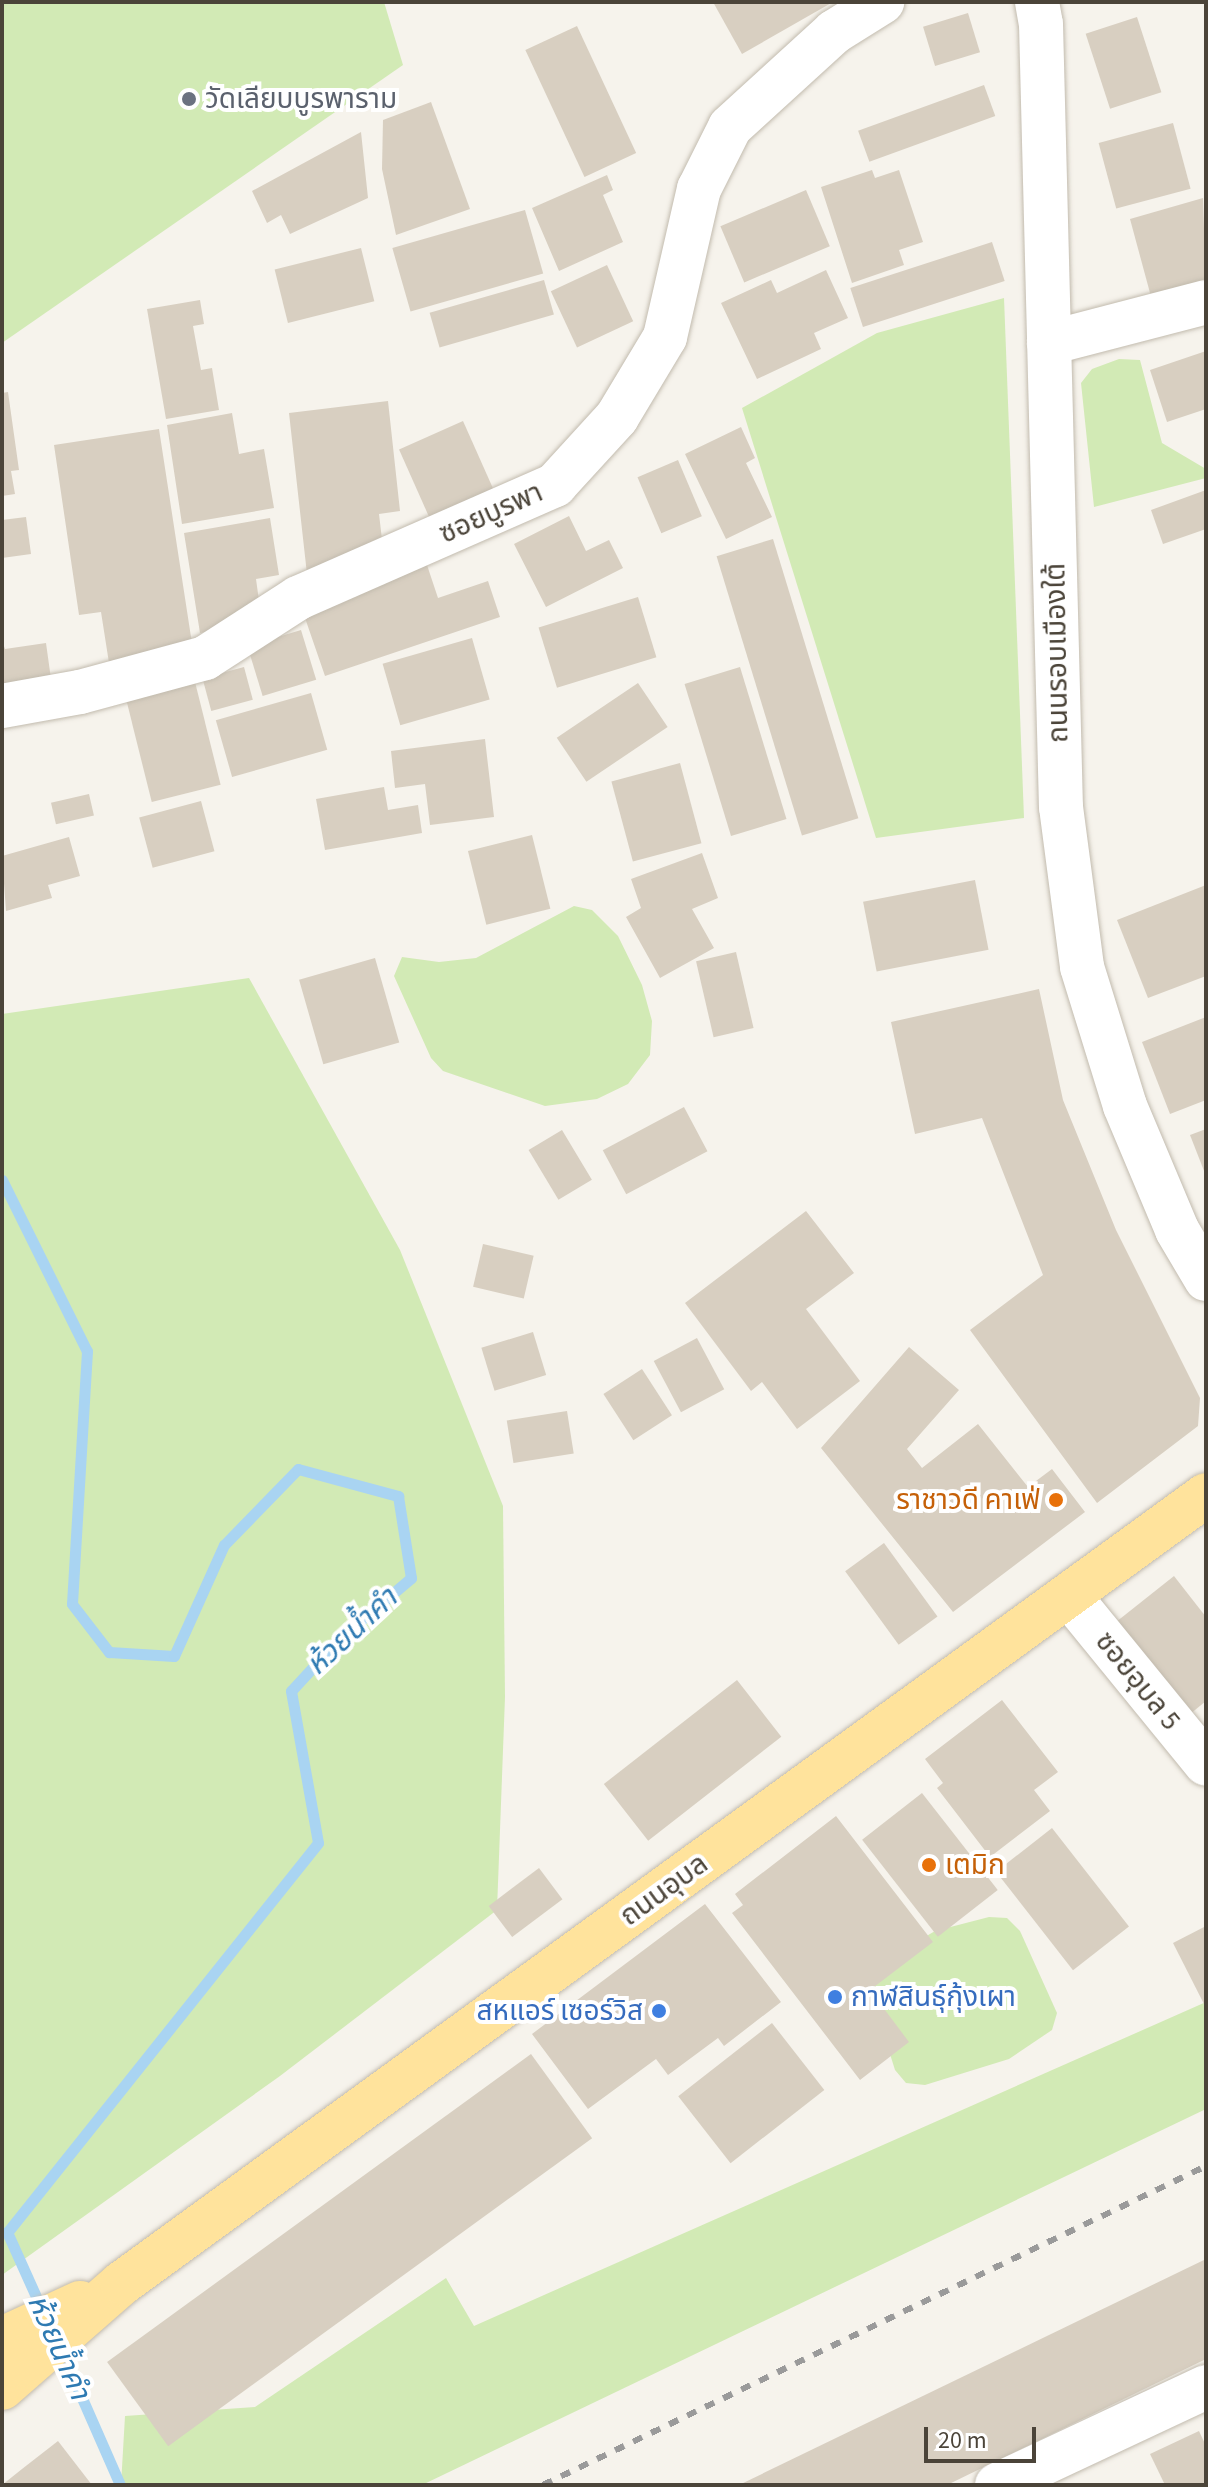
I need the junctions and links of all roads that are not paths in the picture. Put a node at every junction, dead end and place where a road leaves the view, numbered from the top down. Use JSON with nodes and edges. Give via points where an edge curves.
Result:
{"nodes":[{"id":1,"x":882,"y":2,"type":"edge"},
{"id":2,"x":1037,"y":2,"type":"edge"},
{"id":3,"x":1206,"y":302,"type":"edge"},
{"id":4,"x":1049,"y":343,"type":"junction"},
{"id":5,"x":2,"y":706,"type":"edge"},
{"id":6,"x":1206,"y":1279,"type":"edge"},
{"id":7,"x":1206,"y":1495,"type":"edge"},
{"id":8,"x":1070,"y":1597,"type":"junction"},
{"id":9,"x":1206,"y":1764,"type":"edge"},
{"id":10,"x":122,"y":2283,"type":"junction"},
{"id":11,"x":2,"y":2339,"type":"edge"},
{"id":12,"x":6,"y":2386,"type":"edge"},
{"id":13,"x":1206,"y":2387,"type":"edge"},
{"id":14,"x":997,"y":2485,"type":"edge"}],
"edges":[{"from":1,"to":5,"type":"street","name":"ซอยบูรพา","via":[[834,32],[730,127],[699,189],[665,337],[617,417],[555,485],[298,598],[205,658],[80,692]]},
{"from":2,"to":4,"type":"street","name":"ถนนรอบเมืองใต้"},
{"from":3,"to":4,"type":"street"},
{"from":4,"to":6,"type":"street","name":"ถนนรอบเมืองใต้","via":[[1061,807],[1082,967],[1125,1106],[1177,1230]]},
{"from":7,"to":8,"type":"main road","name":"ถนนอุบล"},
{"from":8,"to":9,"type":"street","name":"ซอยอุบล 5"},
{"from":8,"to":10,"type":"main road","name":"ถนนอุบล"},
{"from":10,"to":11,"type":"main road"},
{"from":10,"to":12,"type":"main road"},
{"from":13,"to":14,"type":"street"}]}
